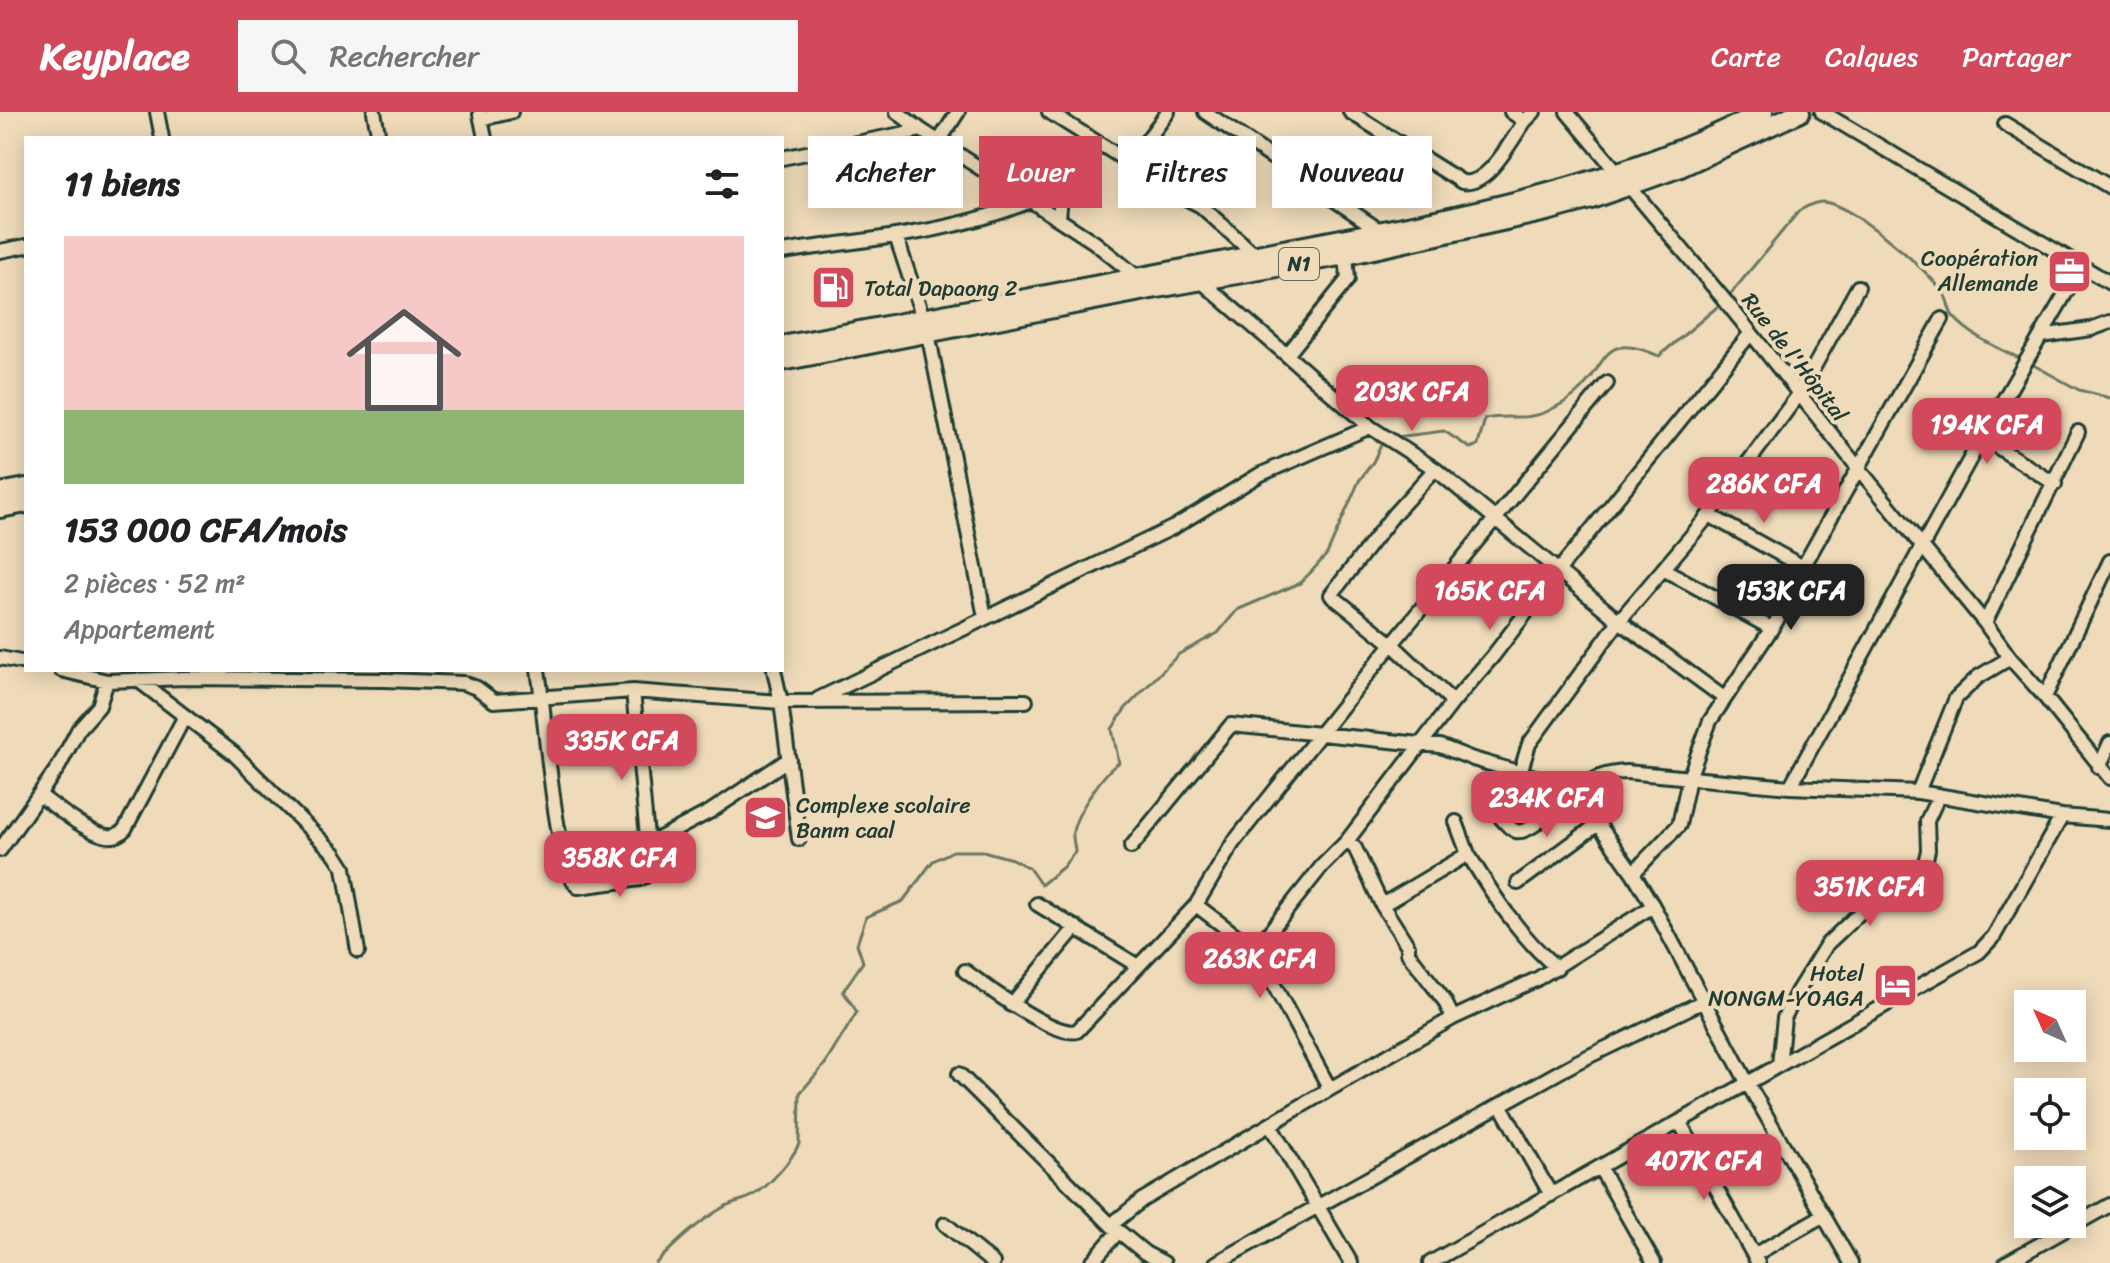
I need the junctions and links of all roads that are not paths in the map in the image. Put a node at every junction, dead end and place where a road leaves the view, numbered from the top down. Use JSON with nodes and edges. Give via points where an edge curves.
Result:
{"nodes":[{"id":1,"x":173,"y":112,"type":"edge"},
{"id":2,"x":374,"y":112,"type":"edge"},
{"id":3,"x":511,"y":112,"type":"edge"},
{"id":4,"x":897,"y":112,"type":"edge"},
{"id":5,"x":958,"y":112,"type":"edge"},
{"id":6,"x":1049,"y":112,"type":"edge"},
{"id":7,"x":1168,"y":112,"type":"edge"},
{"id":8,"x":1205,"y":112,"type":"edge"},
{"id":9,"x":1350,"y":112,"type":"edge"},
{"id":10,"x":1511,"y":112,"type":"edge"},
{"id":11,"x":1567,"y":112,"type":"edge"},
{"id":12,"x":1763,"y":112,"type":"edge"},
{"id":13,"x":1800,"y":112,"type":"edge"},
{"id":14,"x":1822,"y":112,"type":"edge"},
{"id":15,"x":157,"y":114,"type":"edge"},
{"id":16,"x":480,"y":115,"type":"edge"},
{"id":17,"x":1529,"y":116,"type":"edge"},
{"id":18,"x":1739,"y":119,"type":"edge"},
{"id":19,"x":2005,"y":124,"type":"dead end"},
{"id":20,"x":921,"y":130,"type":"junction"},
{"id":21,"x":162,"y":136,"type":"edge"},
{"id":22,"x":379,"y":136,"type":"edge"},
{"id":23,"x":485,"y":136,"type":"edge"},
{"id":24,"x":931,"y":136,"type":"edge"},
{"id":25,"x":942,"y":136,"type":"edge"},
{"id":26,"x":1085,"y":136,"type":"edge"},
{"id":27,"x":1150,"y":136,"type":"edge"},
{"id":28,"x":784,"y":158,"type":"edge"},
{"id":29,"x":1622,"y":180,"type":"junction"},
{"id":30,"x":2108,"y":182,"type":"edge"},
{"id":31,"x":1006,"y":208,"type":"edge"},
{"id":32,"x":1041,"y":208,"type":"edge"},
{"id":33,"x":1060,"y":208,"type":"edge"},
{"id":34,"x":1202,"y":208,"type":"edge"},
{"id":35,"x":1059,"y":219,"type":"junction"},
{"id":36,"x":1382,"y":232,"type":"junction"},
{"id":37,"x":896,"y":236,"type":"junction"},
{"id":38,"x":24,"y":246,"type":"edge"},
{"id":39,"x":0,"y":251,"type":"edge"},
{"id":40,"x":784,"y":252,"type":"edge"},
{"id":41,"x":1255,"y":255,"type":"junction"},
{"id":42,"x":1346,"y":255,"type":"junction"},
{"id":43,"x":2082,"y":265,"type":"junction"},
{"id":44,"x":1202,"y":282,"type":"junction"},
{"id":45,"x":2110,"y":283,"type":"edge"},
{"id":46,"x":1143,"y":284,"type":"junction"},
{"id":47,"x":1858,"y":287,"type":"dead end"},
{"id":48,"x":1942,"y":319,"type":"dead end"},
{"id":49,"x":2110,"y":322,"type":"edge"},
{"id":50,"x":925,"y":326,"type":"junction"},
{"id":51,"x":1750,"y":334,"type":"junction"},
{"id":52,"x":2041,"y":336,"type":"junction"},
{"id":53,"x":784,"y":346,"type":"edge"},
{"id":54,"x":1287,"y":355,"type":"junction"},
{"id":55,"x":784,"y":361,"type":"edge"},
{"id":56,"x":1607,"y":383,"type":"dead end"},
{"id":57,"x":1799,"y":394,"type":"junction"},
{"id":58,"x":1370,"y":427,"type":"junction"},
{"id":59,"x":2078,"y":432,"type":"dead end"},
{"id":60,"x":1982,"y":437,"type":"junction"},
{"id":61,"x":1435,"y":469,"type":"junction"},
{"id":62,"x":1859,"y":469,"type":"junction"},
{"id":63,"x":2055,"y":484,"type":"junction"},
{"id":64,"x":24,"y":488,"type":"edge"},
{"id":65,"x":0,"y":493,"type":"edge"},
{"id":66,"x":24,"y":503,"type":"edge"},
{"id":67,"x":0,"y":508,"type":"edge"},
{"id":68,"x":1709,"y":515,"type":"junction"},
{"id":69,"x":1495,"y":519,"type":"junction"},
{"id":70,"x":1922,"y":547,"type":"junction"},
{"id":71,"x":2110,"y":561,"type":"edge"},
{"id":72,"x":1803,"y":567,"type":"junction"},
{"id":73,"x":1663,"y":569,"type":"junction"},
{"id":74,"x":1558,"y":571,"type":"junction"},
{"id":75,"x":985,"y":617,"type":"junction"},
{"id":76,"x":1619,"y":621,"type":"junction"},
{"id":77,"x":1985,"y":623,"type":"junction"},
{"id":78,"x":1771,"y":628,"type":"junction"},
{"id":79,"x":1392,"y":644,"type":"junction"},
{"id":80,"x":0,"y":658,"type":"edge"},
{"id":81,"x":2010,"y":658,"type":"junction"},
{"id":82,"x":24,"y":663,"type":"edge"},
{"id":83,"x":69,"y":672,"type":"edge"},
{"id":84,"x":538,"y":672,"type":"edge"},
{"id":85,"x":774,"y":672,"type":"edge"},
{"id":86,"x":170,"y":674,"type":"edge"},
{"id":87,"x":138,"y":680,"type":"junction"},
{"id":88,"x":107,"y":681,"type":"junction"},
{"id":89,"x":633,"y":691,"type":"junction"},
{"id":90,"x":542,"y":697,"type":"junction"},
{"id":91,"x":2045,"y":697,"type":"junction"},
{"id":92,"x":1724,"y":698,"type":"junction"},
{"id":93,"x":815,"y":700,"type":"junction"},
{"id":94,"x":1026,"y":701,"type":"dead end"},
{"id":95,"x":781,"y":702,"type":"junction"},
{"id":96,"x":1453,"y":702,"type":"junction"},
{"id":97,"x":185,"y":716,"type":"junction"},
{"id":98,"x":1322,"y":734,"type":"junction"},
{"id":99,"x":1421,"y":743,"type":"junction"},
{"id":100,"x":2110,"y":743,"type":"edge"},
{"id":101,"x":789,"y":759,"type":"junction"},
{"id":102,"x":2099,"y":767,"type":"junction"},
{"id":103,"x":1520,"y":773,"type":"junction"},
{"id":104,"x":1689,"y":778,"type":"junction"},
{"id":105,"x":2110,"y":778,"type":"edge"},
{"id":106,"x":1790,"y":787,"type":"junction"},
{"id":107,"x":1918,"y":792,"type":"junction"},
{"id":108,"x":1572,"y":794,"type":"junction"},
{"id":109,"x":39,"y":795,"type":"junction"},
{"id":110,"x":1939,"y":795,"type":"junction"},
{"id":111,"x":2062,"y":816,"type":"junction"},
{"id":112,"x":1501,"y":818,"type":"dead end"},
{"id":113,"x":2110,"y":820,"type":"edge"},
{"id":114,"x":1456,"y":822,"type":"dead end"},
{"id":115,"x":1598,"y":824,"type":"junction"},
{"id":116,"x":799,"y":839,"type":"dead end"},
{"id":117,"x":1347,"y":841,"type":"junction"},
{"id":118,"x":647,"y":845,"type":"junction"},
{"id":119,"x":1131,"y":847,"type":"dead end"},
{"id":120,"x":0,"y":850,"type":"edge"},
{"id":121,"x":1468,"y":854,"type":"junction"},
{"id":122,"x":1633,"y":873,"type":"junction"},
{"id":123,"x":1518,"y":883,"type":"dead end"},
{"id":124,"x":1037,"y":904,"type":"dead end"},
{"id":125,"x":1196,"y":905,"type":"junction"},
{"id":126,"x":1382,"y":905,"type":"junction"},
{"id":127,"x":1653,"y":906,"type":"junction"},
{"id":128,"x":1076,"y":927,"type":"junction"},
{"id":129,"x":1255,"y":950,"type":"junction"},
{"id":130,"x":358,"y":951,"type":"dead end"},
{"id":131,"x":1138,"y":966,"type":"junction"},
{"id":132,"x":1557,"y":968,"type":"junction"},
{"id":133,"x":965,"y":971,"type":"dead end"},
{"id":134,"x":1704,"y":1001,"type":"junction"},
{"id":135,"x":1011,"y":1005,"type":"junction"},
{"id":136,"x":1453,"y":1018,"type":"junction"},
{"id":137,"x":1779,"y":1065,"type":"junction"},
{"id":138,"x":959,"y":1074,"type":"dead end"},
{"id":139,"x":1748,"y":1084,"type":"junction"},
{"id":140,"x":1330,"y":1089,"type":"junction"},
{"id":141,"x":1501,"y":1106,"type":"junction"},
{"id":142,"x":1680,"y":1123,"type":"junction"},
{"id":143,"x":1270,"y":1125,"type":"junction"},
{"id":144,"x":1600,"y":1168,"type":"junction"},
{"id":145,"x":1551,"y":1195,"type":"junction"},
{"id":146,"x":2110,"y":1205,"type":"edge"},
{"id":147,"x":1316,"y":1206,"type":"junction"},
{"id":148,"x":1824,"y":1215,"type":"junction"},
{"id":149,"x":945,"y":1224,"type":"dead end"},
{"id":150,"x":1114,"y":1228,"type":"junction"},
{"id":151,"x":1756,"y":1259,"type":"edge"},
{"id":152,"x":993,"y":1263,"type":"edge"},
{"id":153,"x":1091,"y":1263,"type":"edge"},
{"id":154,"x":1164,"y":1263,"type":"edge"},
{"id":155,"x":1216,"y":1263,"type":"edge"},
{"id":156,"x":1351,"y":1263,"type":"edge"},
{"id":157,"x":1430,"y":1263,"type":"edge"},
{"id":158,"x":1654,"y":1263,"type":"edge"},
{"id":159,"x":1851,"y":1263,"type":"edge"},
{"id":160,"x":2006,"y":1263,"type":"edge"}],
"edges":[{"from":1,"to":15,"type":"street"},
{"from":2,"to":22,"type":"street"},
{"from":3,"to":16,"type":"street"},
{"from":4,"to":20,"type":"street"},
{"from":5,"to":25,"type":"street"},
{"from":6,"to":26,"type":"street"},
{"from":7,"to":27,"type":"street"},
{"from":8,"to":36,"type":"street"},
{"from":9,"to":17,"type":"street","via":[[1470,184],[1486,176]]},
{"from":10,"to":17,"type":"street"},
{"from":11,"to":29,"type":"street","name":"Rue de l'Hôpital"},
{"from":12,"to":18,"type":"highway","number":"N1"},
{"from":13,"to":29,"type":"highway","number":"N1","via":[[1702,158]]},
{"from":14,"to":43,"type":"street"},
{"from":15,"to":21,"type":"street"},
{"from":16,"to":23,"type":"street"},
{"from":18,"to":29,"type":"highway","number":"N1"},
{"from":19,"to":30,"type":"street"},
{"from":20,"to":24,"type":"street"},
{"from":20,"to":28,"type":"street"},
{"from":29,"to":36,"type":"highway","number":"N1"},
{"from":29,"to":42,"type":"highway","number":"N1","via":[[1533,214]]},
{"from":29,"to":51,"type":"street","name":"Rue de l'Hôpital"},
{"from":31,"to":37,"type":"street","via":[[987,218]]},
{"from":32,"to":35,"type":"street"},
{"from":33,"to":35,"type":"street"},
{"from":34,"to":41,"type":"street"},
{"from":35,"to":46,"type":"street"},
{"from":36,"to":41,"type":"highway","number":"N1"},
{"from":37,"to":40,"type":"street"},
{"from":37,"to":50,"type":"street"},
{"from":38,"to":39,"type":"street"},
{"from":41,"to":46,"type":"highway","number":"N1"},
{"from":42,"to":44,"type":"highway","number":"N1"},
{"from":42,"to":54,"type":"street","via":[[1348,279]]},
{"from":43,"to":45,"type":"street"},
{"from":43,"to":52,"type":"street"},
{"from":44,"to":46,"type":"highway","number":"N1"},
{"from":44,"to":54,"type":"street"},
{"from":46,"to":50,"type":"highway","number":"N1"},
{"from":47,"to":57,"type":"street"},
{"from":48,"to":62,"type":"street"},
{"from":49,"to":52,"type":"street"},
{"from":50,"to":53,"type":"highway","number":"N1"},
{"from":50,"to":55,"type":"highway","number":"N1"},
{"from":50,"to":75,"type":"street"},
{"from":51,"to":57,"type":"street","name":"Rue de l'Hôpital"},
{"from":51,"to":74,"type":"street"},
{"from":52,"to":60,"type":"street"},
{"from":54,"to":58,"type":"street"},
{"from":56,"to":69,"type":"street"},
{"from":57,"to":62,"type":"street","name":"Rue de l'Hôpital"},
{"from":57,"to":68,"type":"street"},
{"from":58,"to":61,"type":"street"},
{"from":58,"to":75,"type":"street","via":[[1259,475],[1174,527]]},
{"from":59,"to":63,"type":"street"},
{"from":60,"to":63,"type":"street"},
{"from":60,"to":70,"type":"street"},
{"from":61,"to":69,"type":"street"},
{"from":61,"to":79,"type":"street","via":[[1331,595]]},
{"from":62,"to":70,"type":"street","name":"Rue de l'Hôpital"},
{"from":62,"to":72,"type":"street"},
{"from":63,"to":77,"type":"street"},
{"from":64,"to":65,"type":"highway"},
{"from":66,"to":67,"type":"highway"},
{"from":68,"to":72,"type":"street"},
{"from":68,"to":73,"type":"street"},
{"from":69,"to":74,"type":"street"},
{"from":69,"to":79,"type":"street"},
{"from":70,"to":77,"type":"street","name":"Rue de l'Hôpital"},
{"from":70,"to":106,"type":"street"},
{"from":71,"to":91,"type":"street"},
{"from":72,"to":78,"type":"street"},
{"from":73,"to":76,"type":"street"},
{"from":73,"to":78,"type":"street"},
{"from":74,"to":76,"type":"street"},
{"from":74,"to":96,"type":"street"},
{"from":75,"to":93,"type":"street"},
{"from":76,"to":92,"type":"street"},
{"from":76,"to":103,"type":"street","via":[[1529,744]]},
{"from":77,"to":81,"type":"street","name":"Rue de l'Hôpital"},
{"from":78,"to":92,"type":"street"},
{"from":79,"to":96,"type":"street"},
{"from":79,"to":98,"type":"street"},
{"from":80,"to":82,"type":"street"},
{"from":81,"to":91,"type":"street","name":"Rue de l'Hôpital"},
{"from":81,"to":107,"type":"street","via":[[1956,698]]},
{"from":83,"to":88,"type":"street"},
{"from":84,"to":90,"type":"street"},
{"from":85,"to":95,"type":"street"},
{"from":86,"to":87,"type":"street"},
{"from":86,"to":90,"type":"street","via":[[463,683],[494,701]]},
{"from":87,"to":88,"type":"street"},
{"from":87,"to":97,"type":"street"},
{"from":88,"to":109,"type":"street","via":[[99,706]]},
{"from":89,"to":90,"type":"street"},
{"from":89,"to":95,"type":"street"},
{"from":89,"to":118,"type":"street"},
{"from":90,"to":118,"type":"street","via":[[560,844],[574,884],[640,879],[650,868]]},
{"from":91,"to":102,"type":"street","name":"Rue de l'Hôpital"},
{"from":92,"to":104,"type":"street"},
{"from":93,"to":94,"type":"street"},
{"from":93,"to":95,"type":"street"},
{"from":95,"to":101,"type":"street"},
{"from":96,"to":99,"type":"street"},
{"from":97,"to":109,"type":"street","via":[[118,835],[88,829]]},
{"from":97,"to":130,"type":"street","via":[[233,753],[335,854],[344,868]]},
{"from":98,"to":99,"type":"street"},
{"from":98,"to":119,"type":"street","via":[[1231,725]]},
{"from":98,"to":125,"type":"street","via":[[1233,843]]},
{"from":99,"to":103,"type":"street"},
{"from":99,"to":117,"type":"street"},
{"from":100,"to":102,"type":"street"},
{"from":101,"to":116,"type":"street"},
{"from":101,"to":118,"type":"street","via":[[711,811]]},
{"from":102,"to":105,"type":"street","name":"Rue de l'Hôpital"},
{"from":103,"to":108,"type":"street"},
{"from":104,"to":106,"type":"street"},
{"from":104,"to":108,"type":"street","via":[[1609,773]]},
{"from":104,"to":122,"type":"street","via":[[1679,825]]},
{"from":106,"to":107,"type":"street"},
{"from":107,"to":110,"type":"street"},
{"from":108,"to":112,"type":"street","via":[[1525,831]]},
{"from":108,"to":115,"type":"street"},
{"from":109,"to":120,"type":"street"},
{"from":110,"to":111,"type":"street"},
{"from":110,"to":137,"type":"street","via":[[1927,821],[1925,863],[1827,944],[1784,1018]]},
{"from":111,"to":113,"type":"street"},
{"from":111,"to":137,"type":"street","via":[[1985,948]]},
{"from":114,"to":121,"type":"street"},
{"from":115,"to":122,"type":"street"},
{"from":115,"to":123,"type":"street"},
{"from":117,"to":126,"type":"street"},
{"from":117,"to":129,"type":"street"},
{"from":121,"to":126,"type":"street"},
{"from":121,"to":132,"type":"street","via":[[1512,921]]},
{"from":122,"to":127,"type":"street"},
{"from":124,"to":128,"type":"street"},
{"from":125,"to":129,"type":"street"},
{"from":125,"to":131,"type":"street"},
{"from":126,"to":136,"type":"street"},
{"from":127,"to":132,"type":"street"},
{"from":127,"to":134,"type":"street"},
{"from":128,"to":131,"type":"street"},
{"from":128,"to":135,"type":"street"},
{"from":129,"to":140,"type":"street"},
{"from":131,"to":135,"type":"street","via":[[1073,1033]]},
{"from":132,"to":136,"type":"street"},
{"from":133,"to":135,"type":"street"},
{"from":134,"to":139,"type":"street"},
{"from":134,"to":141,"type":"street","via":[[1577,1062]]},
{"from":136,"to":140,"type":"street"},
{"from":137,"to":139,"type":"street"},
{"from":138,"to":150,"type":"street"},
{"from":139,"to":142,"type":"street"},
{"from":139,"to":148,"type":"street"},
{"from":140,"to":143,"type":"street"},
{"from":141,"to":145,"type":"street"},
{"from":141,"to":147,"type":"street"},
{"from":142,"to":144,"type":"street"},
{"from":142,"to":151,"type":"street"},
{"from":143,"to":147,"type":"street"},
{"from":143,"to":150,"type":"street","via":[[1142,1200]]},
{"from":144,"to":145,"type":"street"},
{"from":144,"to":158,"type":"street"},
{"from":145,"to":157,"type":"street"},
{"from":146,"to":160,"type":"street"},
{"from":147,"to":155,"type":"street"},
{"from":147,"to":156,"type":"street"},
{"from":148,"to":151,"type":"street"},
{"from":148,"to":159,"type":"street"},
{"from":149,"to":152,"type":"street"},
{"from":150,"to":153,"type":"street"},
{"from":150,"to":154,"type":"street"}]}
